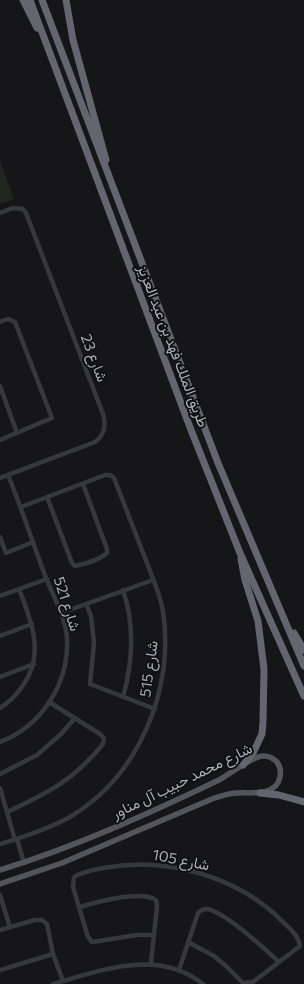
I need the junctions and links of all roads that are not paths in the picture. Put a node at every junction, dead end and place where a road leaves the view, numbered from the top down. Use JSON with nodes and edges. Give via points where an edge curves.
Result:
{"nodes":[{"id":1,"x":23,"y":0,"type":"edge"},
{"id":2,"x":30,"y":0,"type":"edge"},
{"id":3,"x":42,"y":0,"type":"edge"},
{"id":4,"x":66,"y":0,"type":"edge"},
{"id":5,"x":47,"y":46,"type":"junction"},
{"id":6,"x":111,"y":182,"type":"junction"},
{"id":7,"x":0,"y":213,"type":"edge"},
{"id":8,"x":0,"y":322,"type":"edge"},
{"id":9,"x":0,"y":386,"type":"edge"},
{"id":10,"x":2,"y":400,"type":"edge"},
{"id":11,"x":17,"y":433,"type":"junction"},
{"id":12,"x":0,"y":440,"type":"edge"},
{"id":13,"x":8,"y":475,"type":"junction"},
{"id":14,"x":0,"y":478,"type":"edge"},
{"id":15,"x":83,"y":484,"type":"junction"},
{"id":16,"x":47,"y":497,"type":"junction"},
{"id":17,"x":21,"y":507,"type":"junction"},
{"id":18,"x":0,"y":537,"type":"edge"},
{"id":19,"x":33,"y":542,"type":"junction"},
{"id":20,"x":6,"y":553,"type":"junction"},
{"id":21,"x":240,"y":553,"type":"junction"},
{"id":22,"x":0,"y":555,"type":"edge"},
{"id":23,"x":47,"y":579,"type":"junction"},
{"id":24,"x":153,"y":580,"type":"junction"},
{"id":25,"x":19,"y":589,"type":"junction"},
{"id":26,"x":123,"y":590,"type":"junction"},
{"id":27,"x":0,"y":596,"type":"edge"},
{"id":28,"x":86,"y":604,"type":"junction"},
{"id":29,"x":61,"y":613,"type":"junction"},
{"id":30,"x":281,"y":613,"type":"junction"},
{"id":31,"x":32,"y":624,"type":"junction"},
{"id":32,"x":0,"y":636,"type":"edge"},
{"id":33,"x":304,"y":650,"type":"edge"},
{"id":34,"x":34,"y":664,"type":"junction"},
{"id":35,"x":304,"y":666,"type":"edge"},
{"id":36,"x":0,"y":677,"type":"edge"},
{"id":37,"x":304,"y":696,"type":"edge"},
{"id":38,"x":123,"y":697,"type":"junction"},
{"id":39,"x":49,"y":702,"type":"junction"},
{"id":40,"x":0,"y":708,"type":"edge"},
{"id":41,"x":155,"y":709,"type":"junction"},
{"id":42,"x":75,"y":718,"type":"junction"},
{"id":43,"x":0,"y":742,"type":"edge"},
{"id":44,"x":244,"y":765,"type":"junction"},
{"id":45,"x":0,"y":774,"type":"edge"},
{"id":46,"x":0,"y":788,"type":"edge"},
{"id":47,"x":260,"y":793,"type":"junction"},
{"id":48,"x":304,"y":802,"type":"edge"},
{"id":49,"x":8,"y":812,"type":"junction"},
{"id":50,"x":16,"y":839,"type":"junction"},
{"id":51,"x":0,"y":844,"type":"edge"},
{"id":52,"x":24,"y":863,"type":"junction"},
{"id":53,"x":0,"y":870,"type":"edge"},
{"id":54,"x":0,"y":884,"type":"edge"},
{"id":55,"x":0,"y":895,"type":"edge"},
{"id":56,"x":80,"y":907,"type":"junction"},
{"id":57,"x":10,"y":927,"type":"junction"},
{"id":58,"x":0,"y":930,"type":"edge"},
{"id":59,"x":153,"y":935,"type":"junction"},
{"id":60,"x":188,"y":942,"type":"junction"},
{"id":61,"x":53,"y":954,"type":"junction"},
{"id":62,"x":279,"y":962,"type":"junction"},
{"id":63,"x":151,"y":963,"type":"junction"},
{"id":64,"x":0,"y":970,"type":"edge"},
{"id":65,"x":179,"y":970,"type":"junction"},
{"id":66,"x":63,"y":981,"type":"junction"},
{"id":67,"x":53,"y":984,"type":"edge"},
{"id":68,"x":203,"y":984,"type":"edge"}],
"edges":[{"from":1,"to":5,"type":"highway"},
{"from":2,"to":5,"type":"highway","name":"طريق الملك فهد بن عبد العزيز"},
{"from":3,"to":6,"type":"highway","name":"طريق الملك فهد بن عبد العزيز"},
{"from":4,"to":6,"type":"highway","via":[[73,40]]},
{"from":5,"to":21,"type":"highway","name":"طريق الملك فهد بن عبد العزيز","via":[[191,430]]},
{"from":6,"to":30,"type":"highway","name":"طريق الملك فهد بن عبد العزيز","via":[[218,463]]},
{"from":7,"to":13,"type":"street","name":"شارع 23","via":[[13,208],[26,213],[105,425],[102,435],[95,442]]},
{"from":8,"to":11,"type":"street","via":[[8,319],[15,322],[52,414],[50,421]]},
{"from":9,"to":10,"type":"street"},
{"from":10,"to":11,"type":"street"},
{"from":11,"to":12,"type":"street"},
{"from":13,"to":14,"type":"street","name":"شارع 23"},
{"from":13,"to":17,"type":"street","name":"شارع 521"},
{"from":15,"to":16,"type":"street","name":"شارع 515"},
{"from":15,"to":16,"type":"street","via":[[107,553],[80,565],[75,566],[72,563]]},
{"from":15,"to":24,"type":"street","name":"شارع 515","via":[[105,475],[114,478]]},
{"from":16,"to":17,"type":"street","name":"شارع 515"},
{"from":17,"to":19,"type":"street","name":"شارع 521"},
{"from":18,"to":20,"type":"street"},
{"from":19,"to":20,"type":"street"},
{"from":19,"to":23,"type":"street","name":"شارع 521"},
{"from":20,"to":22,"type":"street"},
{"from":21,"to":37,"type":"highway","name":"طريق الملك فهد بن عبد العزيز"},
{"from":21,"to":44,"type":"highway","via":[[243,574],[258,621],[264,668],[262,734],[254,753]]},
{"from":23,"to":25,"type":"street"},
{"from":23,"to":29,"type":"street","name":"شارع 521"},
{"from":24,"to":26,"type":"street"},
{"from":24,"to":41,"type":"street","name":"شارع 515","via":[[162,606],[166,642]]},
{"from":25,"to":27,"type":"street"},
{"from":25,"to":31,"type":"street"},
{"from":26,"to":28,"type":"street"},
{"from":26,"to":38,"type":"street","via":[[129,614],[131,656]]},
{"from":28,"to":29,"type":"street"},
{"from":28,"to":38,"type":"street","via":[[91,616],[94,643],[90,684]]},
{"from":29,"to":39,"type":"street","name":"شارع 521","via":[[67,639],[65,666]]},
{"from":30,"to":33,"type":"highway"},
{"from":30,"to":35,"type":"highway","name":"طريق الملك فهد بن عبد العزيز"},
{"from":31,"to":32,"type":"street"},
{"from":31,"to":34,"type":"street","via":[[35,637]]},
{"from":34,"to":36,"type":"street"},
{"from":34,"to":40,"type":"street","via":[[21,689]]},
{"from":38,"to":41,"type":"street"},
{"from":39,"to":42,"type":"street"},
{"from":39,"to":43,"type":"street","name":"شارع 521","via":[[37,718]]},
{"from":41,"to":50,"type":"street","name":"شارع 515","via":[[138,747],[126,766],[103,791],[70,817],[47,829]]},
{"from":42,"to":45,"type":"street","via":[[37,755]]},
{"from":42,"to":49,"type":"street","via":[[100,734],[104,738],[103,744],[76,773],[57,787]]},
{"from":44,"to":47,"type":"main road","name":"شارع محمد حبيب آل مناور","via":[[256,757],[263,756],[272,758],[278,764],[278,782],[271,789]]},
{"from":44,"to":52,"type":"main road","name":"شارع محمد حبيب آل مناور","via":[[215,782],[94,836]]},
{"from":46,"to":49,"type":"street"},
{"from":47,"to":48,"type":"highway"},
{"from":47,"to":54,"type":"main road","name":"شارع محمد حبيب آل مناور","via":[[235,793],[212,798],[62,863]]},
{"from":49,"to":50,"type":"street"},
{"from":50,"to":51,"type":"street","name":"شارع 515"},
{"from":50,"to":52,"type":"street"},
{"from":52,"to":53,"type":"main road","name":"شارع محمد حبيب آل مناور"},
{"from":55,"to":57,"type":"street"},
{"from":56,"to":59,"type":"street","name":"شارع 105","via":[[88,937],[92,942]]},
{"from":56,"to":59,"type":"street","via":[[132,896],[153,898],[157,906]]},
{"from":56,"to":62,"type":"street","name":"شارع 105","via":[[73,887],[74,877],[80,873],[111,867],[143,865],[196,872],[221,881],[257,901],[297,936],[300,946]]},
{"from":57,"to":58,"type":"street"},
{"from":57,"to":61,"type":"street","via":[[42,920],[46,924]]},
{"from":59,"to":63,"type":"street"},
{"from":60,"to":62,"type":"street","name":"شارع 105","via":[[214,956],[243,983],[253,982]]},
{"from":60,"to":62,"type":"street","via":[[198,913],[202,909],[207,909],[233,923]]},
{"from":60,"to":65,"type":"street"},
{"from":61,"to":64,"type":"street"},
{"from":61,"to":66,"type":"street"},
{"from":63,"to":65,"type":"street"},
{"from":63,"to":66,"type":"street","via":[[123,965]]},
{"from":65,"to":68,"type":"street"},
{"from":66,"to":67,"type":"street"}]}
